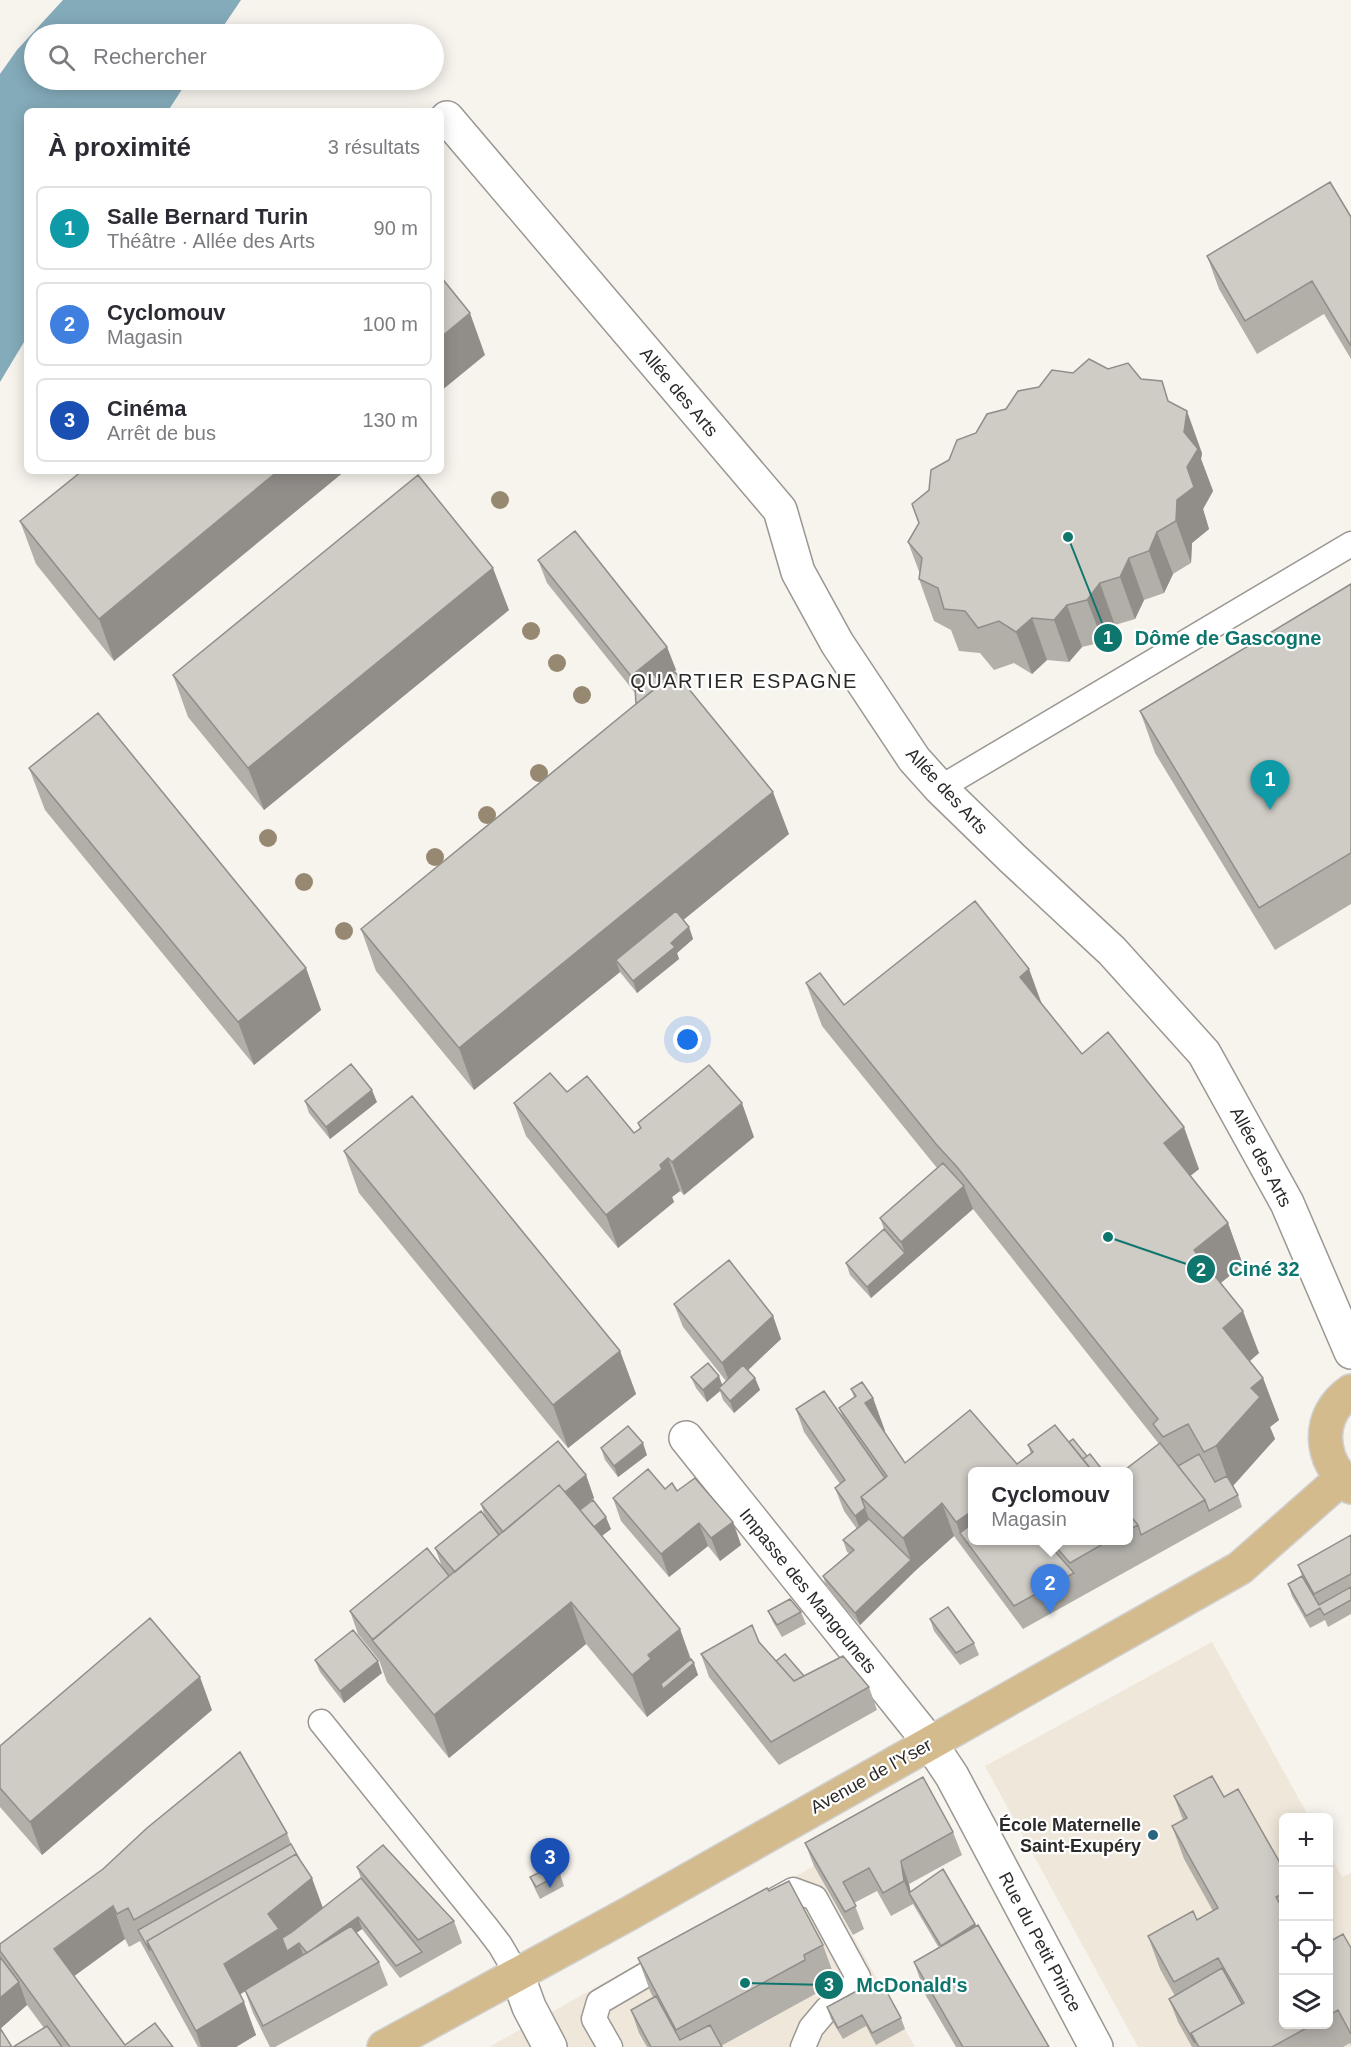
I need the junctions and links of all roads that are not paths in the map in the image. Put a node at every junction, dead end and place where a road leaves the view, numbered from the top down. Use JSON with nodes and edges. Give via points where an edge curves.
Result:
{"nodes":[{"id":1,"x":447,"y":118,"type":"dead end"},
{"id":2,"x":1351,"y":544,"type":"edge"},
{"id":3,"x":940,"y":788,"type":"junction"},
{"id":4,"x":1351,"y":1352,"type":"edge"},
{"id":5,"x":1351,"y":1391,"type":"edge"},
{"id":6,"x":686,"y":1438,"type":"dead end"},
{"id":7,"x":1346,"y":1483,"type":"edge"},
{"id":8,"x":321,"y":1722,"type":"dead end"},
{"id":9,"x":930,"y":1743,"type":"junction"},
{"id":10,"x":742,"y":1919,"type":"edge"},
{"id":11,"x":691,"y":1948,"type":"edge"},
{"id":12,"x":517,"y":1974,"type":"junction"},
{"id":13,"x":816,"y":2022,"type":"junction"},
{"id":14,"x":384,"y":2047,"type":"edge"},
{"id":15,"x":550,"y":2047,"type":"edge"},
{"id":16,"x":610,"y":2047,"type":"edge"},
{"id":17,"x":803,"y":2047,"type":"edge"},
{"id":18,"x":822,"y":2047,"type":"edge"},
{"id":19,"x":1096,"y":2047,"type":"edge"}],
"edges":[{"from":1,"to":3,"type":"street","name":"Allée des Arts","via":[[780,510],[798,572],[837,643],[914,759]]},
{"from":2,"to":3,"type":"lane"},
{"from":3,"to":4,"type":"street","name":"Allée des Arts","via":[[1112,951],[1204,1053],[1287,1203]]},
{"from":5,"to":7,"type":"main road","via":[[1335,1407],[1327,1425],[1325,1444],[1330,1463]]},
{"from":6,"to":9,"type":"street","name":"Impasse des Mangounets"},
{"from":7,"to":9,"type":"main road","name":"Avenue de l'Yser","via":[[1240,1568]]},
{"from":8,"to":12,"type":"lane","via":[[487,1928]]},
{"from":9,"to":12,"type":"main road","name":"Avenue de l'Yser"},
{"from":9,"to":19,"type":"street","name":"Rue du Petit Prince","via":[[952,1776]]},
{"from":10,"to":13,"type":"lane","via":[[793,1890],[815,1898],[858,1977],[851,1989]]},
{"from":11,"to":16,"type":"lane","via":[[598,2002],[594,2019]]},
{"from":12,"to":14,"type":"main road","name":"Avenue de l'Yser"},
{"from":12,"to":15,"type":"street"},
{"from":13,"to":17,"type":"lane"},
{"from":13,"to":18,"type":"lane"}]}
